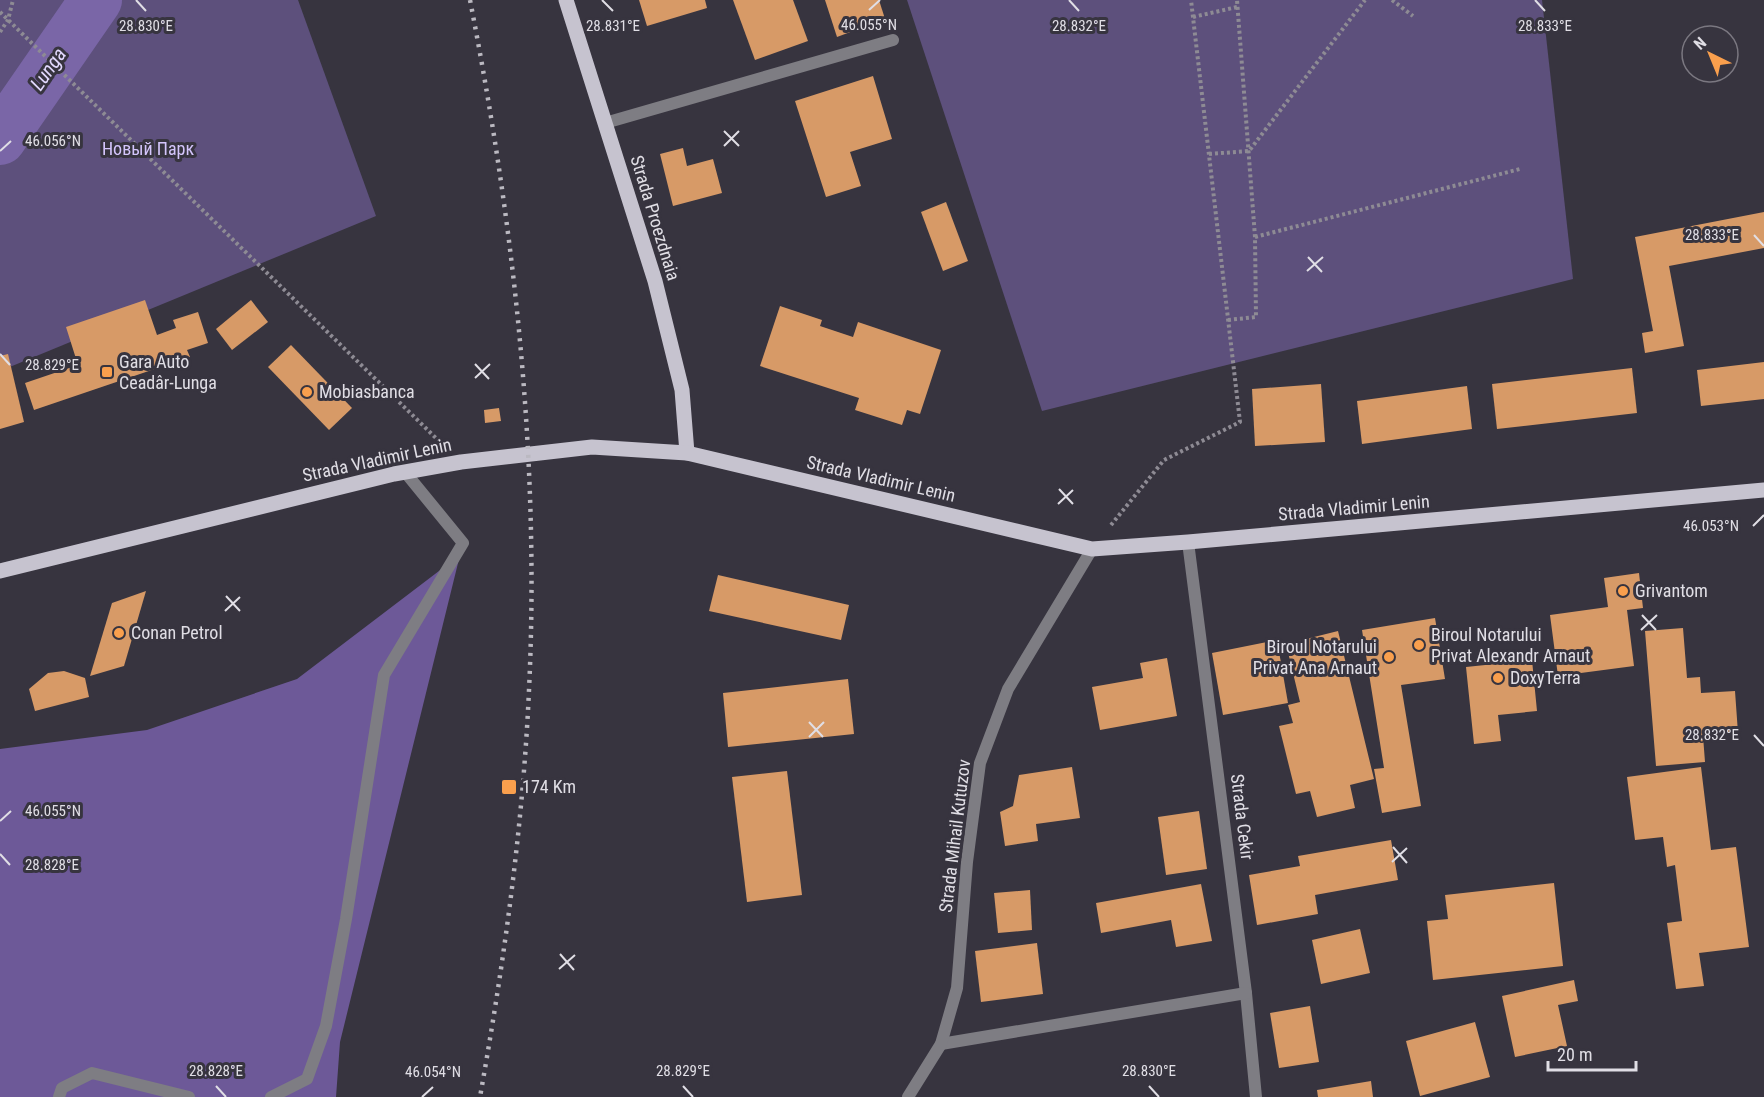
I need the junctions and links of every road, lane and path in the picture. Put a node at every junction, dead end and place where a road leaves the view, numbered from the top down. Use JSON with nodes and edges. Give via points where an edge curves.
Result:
{"nodes":[{"id":1,"x":13,"y":0,"type":"edge"},
{"id":2,"x":566,"y":0,"type":"edge"},
{"id":3,"x":1191,"y":0,"type":"edge"},
{"id":4,"x":1237,"y":0,"type":"edge"},
{"id":5,"x":1365,"y":0,"type":"edge"},
{"id":6,"x":1392,"y":0,"type":"edge"},
{"id":7,"x":1237,"y":7,"type":"junction"},
{"id":8,"x":0,"y":12,"type":"edge"},
{"id":9,"x":1413,"y":16,"type":"dead end"},
{"id":10,"x":1193,"y":17,"type":"junction"},
{"id":11,"x":8,"y":20,"type":"junction"},
{"id":12,"x":0,"y":32,"type":"edge"},
{"id":13,"x":893,"y":40,"type":"dead end"},
{"id":14,"x":605,"y":123,"type":"junction"},
{"id":15,"x":1248,"y":151,"type":"junction"},
{"id":16,"x":1209,"y":154,"type":"junction"},
{"id":17,"x":1520,"y":169,"type":"dead end"},
{"id":18,"x":1255,"y":237,"type":"junction"},
{"id":19,"x":1228,"y":320,"type":"junction"},
{"id":20,"x":687,"y":453,"type":"junction"},
{"id":21,"x":461,"y":462,"type":"junction"},
{"id":22,"x":405,"y":472,"type":"junction"},
{"id":23,"x":1764,"y":490,"type":"edge"},
{"id":24,"x":1188,"y":542,"type":"junction"},
{"id":25,"x":1092,"y":549,"type":"junction"},
{"id":26,"x":0,"y":571,"type":"edge"},
{"id":27,"x":1246,"y":993,"type":"junction"},
{"id":28,"x":941,"y":1044,"type":"junction"},
{"id":29,"x":60,"y":1093,"type":"edge"},
{"id":30,"x":189,"y":1097,"type":"edge"},
{"id":31,"x":271,"y":1097,"type":"edge"},
{"id":32,"x":908,"y":1097,"type":"edge"},
{"id":33,"x":1256,"y":1097,"type":"edge"}],
"edges":[{"from":1,"to":11,"type":"path"},
{"from":2,"to":14,"type":"main road","name":"Strada Proezdnaia"},
{"from":3,"to":10,"type":"path"},
{"from":4,"to":7,"type":"path"},
{"from":5,"to":15,"type":"path"},
{"from":6,"to":9,"type":"path"},
{"from":7,"to":10,"type":"path"},
{"from":7,"to":15,"type":"path"},
{"from":8,"to":11,"type":"path"},
{"from":10,"to":16,"type":"path"},
{"from":11,"to":12,"type":"path"},
{"from":11,"to":21,"type":"path"},
{"from":13,"to":14,"type":"street"},
{"from":14,"to":20,"type":"main road","name":"Strada Proezdnaia","via":[[655,281],[682,390]]},
{"from":15,"to":16,"type":"path"},
{"from":15,"to":18,"type":"path"},
{"from":16,"to":19,"type":"path"},
{"from":17,"to":18,"type":"path"},
{"from":18,"to":19,"type":"path","via":[[1256,317]]},
{"from":19,"to":25,"type":"path","via":[[1240,422],[1164,460]]},
{"from":20,"to":21,"type":"main road","name":"Strada Vladimir Lenin","via":[[592,447]]},
{"from":20,"to":25,"type":"main road","name":"Strada Vladimir Lenin"},
{"from":21,"to":22,"type":"main road","name":"Strada Vladimir Lenin"},
{"from":22,"to":26,"type":"main road","name":"Strada Vladimir Lenin"},
{"from":22,"to":31,"type":"street","via":[[463,543],[384,675],[326,1026],[308,1079]]},
{"from":23,"to":24,"type":"main road","name":"Strada Vladimir Lenin"},
{"from":24,"to":25,"type":"main road","name":"Strada Vladimir Lenin"},
{"from":24,"to":27,"type":"street","name":"Strada Cekir"},
{"from":25,"to":28,"type":"street","name":"Strada Mihail Kutuzov","via":[[1008,689],[980,763],[957,988]]},
{"from":27,"to":28,"type":"street"},
{"from":27,"to":33,"type":"street","name":"Strada Cekir"},
{"from":28,"to":32,"type":"street","name":"Strada Mihail Kutuzov"},
{"from":29,"to":30,"type":"street","via":[[92,1073]]}]}
